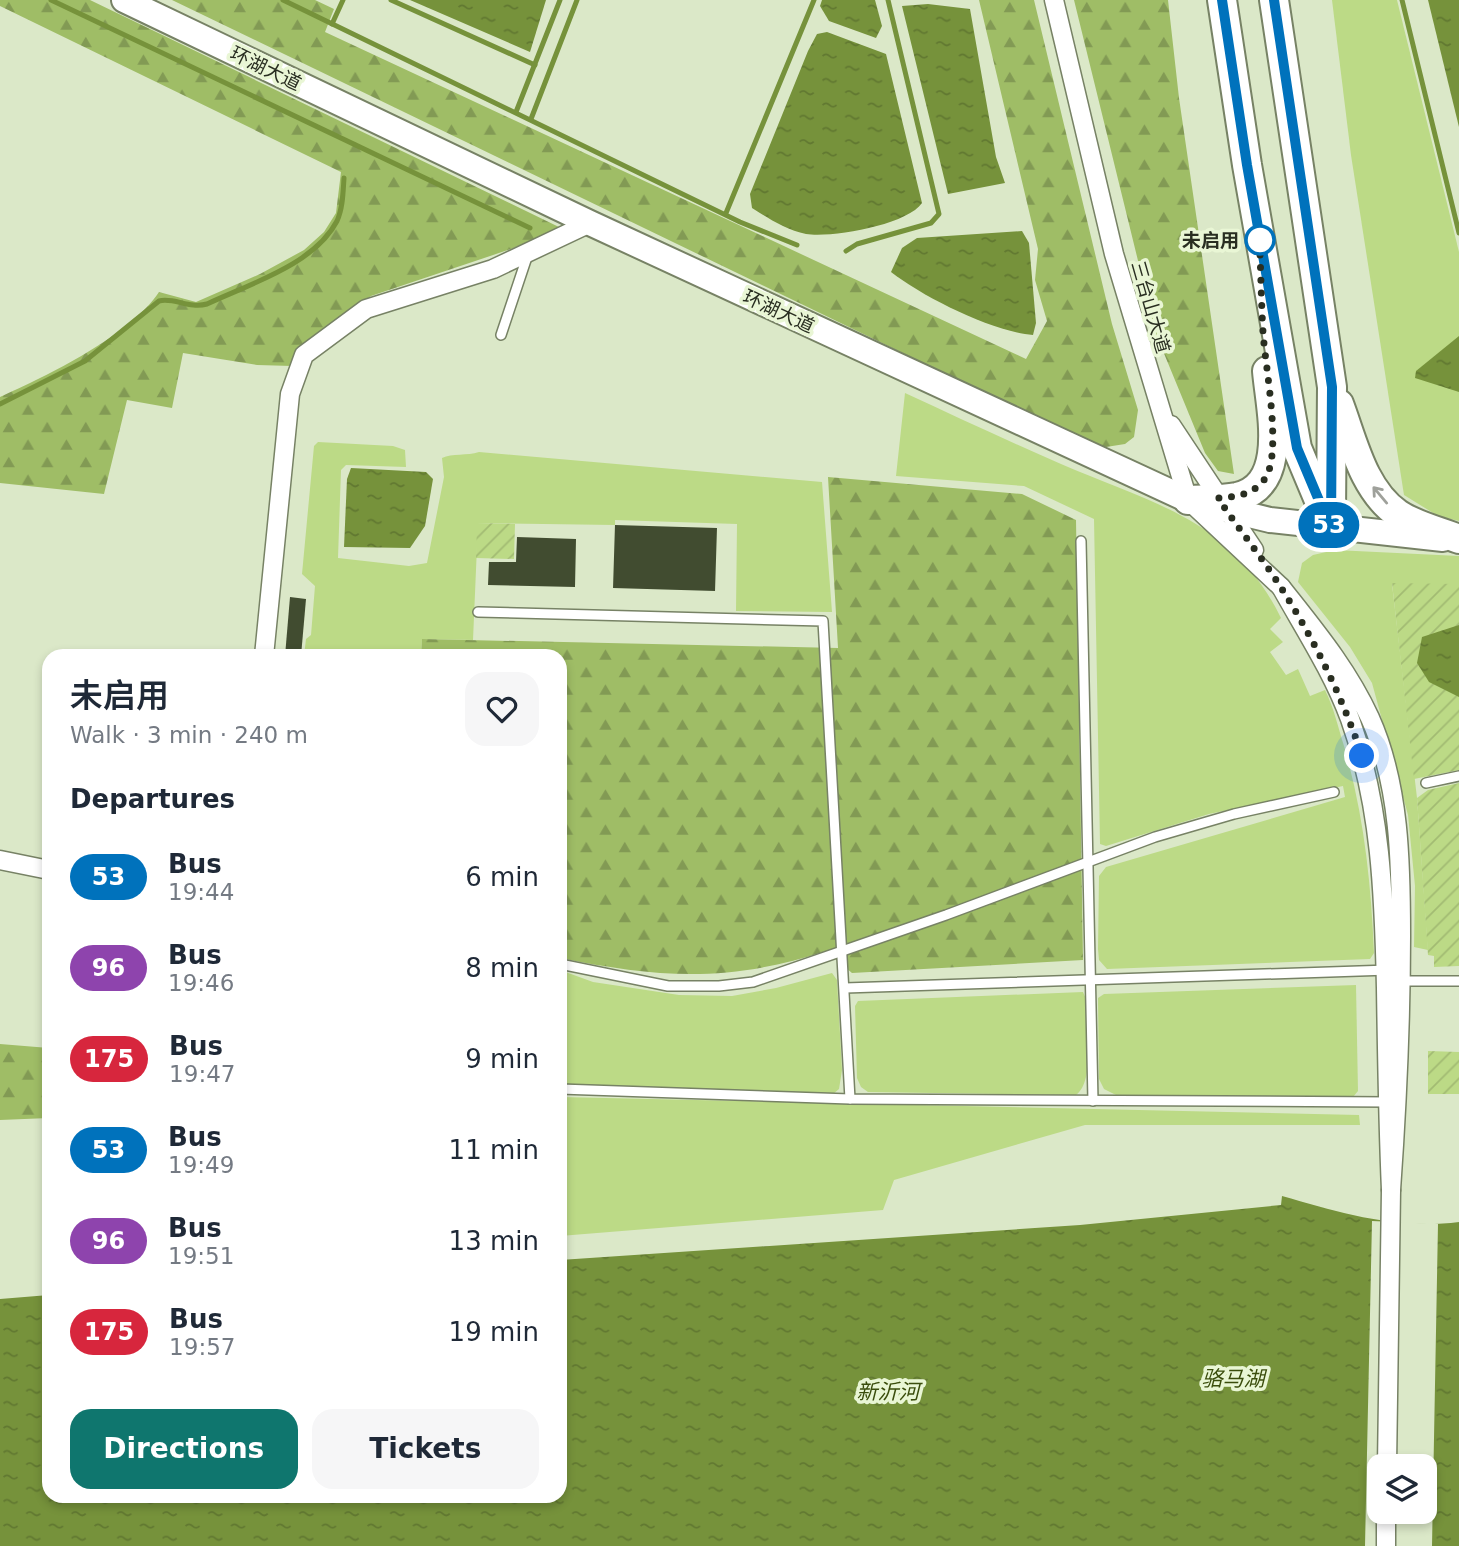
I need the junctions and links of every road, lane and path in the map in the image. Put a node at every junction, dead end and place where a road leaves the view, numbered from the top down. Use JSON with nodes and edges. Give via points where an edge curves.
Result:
{"nodes":[{"id":1,"x":124,"y":0,"type":"edge"},
{"id":2,"x":1054,"y":0,"type":"edge"},
{"id":3,"x":1222,"y":0,"type":"edge"},
{"id":4,"x":1274,"y":0,"type":"edge"},
{"id":5,"x":590,"y":223,"type":"junction"},
{"id":6,"x":1259,"y":235,"type":"junction"},
{"id":7,"x":529,"y":252,"type":"junction"},
{"id":8,"x":501,"y":335,"type":"dead end"},
{"id":9,"x":1332,"y":387,"type":"junction"},
{"id":10,"x":1159,"y":407,"type":"junction"},
{"id":11,"x":1188,"y":500,"type":"junction"},
{"id":12,"x":1223,"y":504,"type":"junction"},
{"id":13,"x":1331,"y":529,"type":"junction"},
{"id":14,"x":1459,"y":539,"type":"edge"},
{"id":15,"x":1081,"y":541,"type":"dead end"},
{"id":16,"x":1281,"y":587,"type":"junction"},
{"id":17,"x":478,"y":612,"type":"dead end"},
{"id":18,"x":265,"y":649,"type":"edge"},
{"id":19,"x":1459,"y":776,"type":"edge"},
{"id":20,"x":1426,"y":783,"type":"dead end"},
{"id":21,"x":1334,"y":792,"type":"dead end"},
{"id":22,"x":1392,"y":799,"type":"junction"},
{"id":23,"x":1373,"y":802,"type":"junction"},
{"id":24,"x":1398,"y":840,"type":"junction"},
{"id":25,"x":1379,"y":841,"type":"junction"},
{"id":26,"x":0,"y":860,"type":"edge"},
{"id":27,"x":1088,"y":862,"type":"junction"},
{"id":28,"x":42,"y":869,"type":"edge"},
{"id":29,"x":842,"y":952,"type":"junction"},
{"id":30,"x":567,"y":966,"type":"edge"},
{"id":31,"x":1393,"y":976,"type":"junction"},
{"id":32,"x":1090,"y":979,"type":"junction"},
{"id":33,"x":1459,"y":981,"type":"edge"},
{"id":34,"x":845,"y":988,"type":"junction"},
{"id":35,"x":567,"y":1089,"type":"edge"},
{"id":36,"x":850,"y":1099,"type":"junction"},
{"id":37,"x":1093,"y":1101,"type":"junction"},
{"id":38,"x":1393,"y":1102,"type":"junction"},
{"id":39,"x":1387,"y":1454,"type":"edge"},
{"id":40,"x":1386,"y":1524,"type":"edge"},
{"id":41,"x":1386,"y":1546,"type":"edge"}],
"edges":[{"from":1,"to":5,"type":"main road","name":"环湖大道"},
{"from":2,"to":10,"type":"street","name":"三台山大道","via":[[1114,254]]},
{"from":3,"to":6,"type":"main road"},
{"from":4,"to":9,"type":"main road"},
{"from":5,"to":7,"type":"street"},
{"from":5,"to":11,"type":"main road","name":"环湖大道"},
{"from":6,"to":12,"type":"main road","via":[[1271,464],[1265,479],[1251,491]]},
{"from":6,"to":13,"type":"main road","via":[[1297,448]]},
{"from":7,"to":8,"type":"lane"},
{"from":7,"to":18,"type":"street","via":[[493,269],[366,309],[304,355],[290,394]]},
{"from":9,"to":13,"type":"main road"},
{"from":14,"to":9,"type":"main road","one_way":true,"via":[[1410,521],[1376,494]]},
{"from":10,"to":11,"type":"street","name":"三台山大道"},
{"from":10,"to":12,"type":"street"},
{"from":11,"to":12,"type":"main road"},
{"from":11,"to":16,"type":"street"},
{"from":12,"to":13,"type":"main road"},
{"from":12,"to":16,"type":"street"},
{"from":13,"to":14,"type":"main road"},
{"from":15,"to":27,"type":"lane"},
{"from":16,"to":22,"type":"street","via":[[1350,677],[1371,721]]},
{"from":16,"to":23,"type":"street","via":[[1349,718]]},
{"from":17,"to":29,"type":"lane","via":[[823,621]]},
{"from":19,"to":20,"type":"lane"},
{"from":21,"to":27,"type":"lane","via":[[1234,814]]},
{"from":22,"to":23,"type":"street"},
{"from":22,"to":24,"type":"street"},
{"from":23,"to":25,"type":"street"},
{"from":24,"to":25,"type":"street"},
{"from":24,"to":31,"type":"street"},
{"from":25,"to":31,"type":"street"},
{"from":26,"to":28,"type":"street"},
{"from":27,"to":29,"type":"lane"},
{"from":27,"to":32,"type":"lane"},
{"from":29,"to":30,"type":"lane","via":[[753,982],[719,986],[668,986]]},
{"from":29,"to":34,"type":"lane"},
{"from":31,"to":32,"type":"lane"},
{"from":31,"to":33,"type":"lane"},
{"from":31,"to":38,"type":"street"},
{"from":32,"to":34,"type":"lane"},
{"from":32,"to":37,"type":"lane"},
{"from":34,"to":36,"type":"lane"},
{"from":35,"to":36,"type":"lane"},
{"from":36,"to":37,"type":"lane"},
{"from":37,"to":38,"type":"lane"},
{"from":38,"to":39,"type":"street"},
{"from":40,"to":41,"type":"street"}]}
